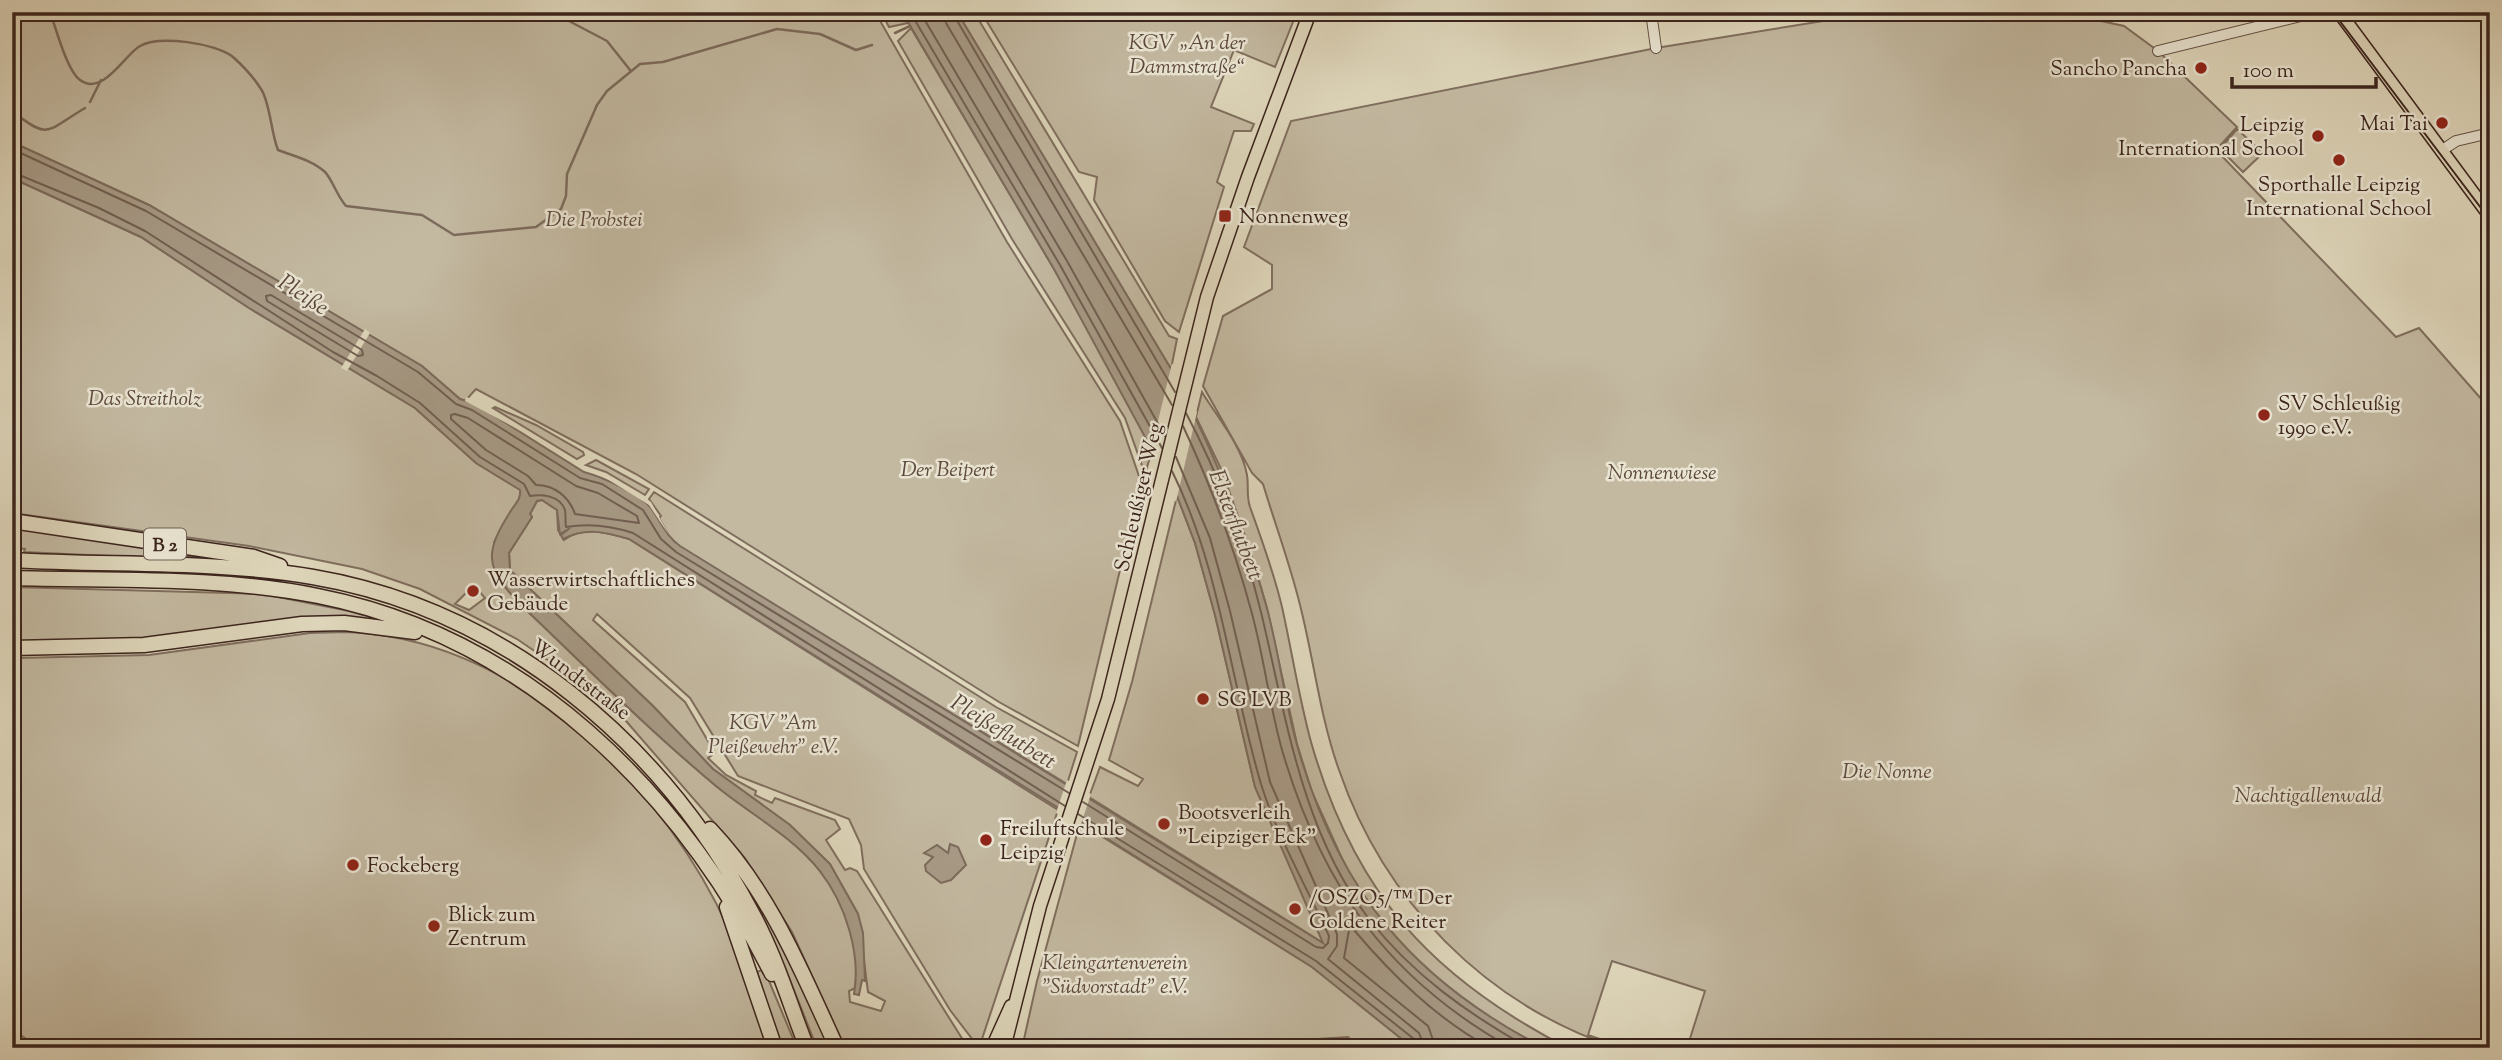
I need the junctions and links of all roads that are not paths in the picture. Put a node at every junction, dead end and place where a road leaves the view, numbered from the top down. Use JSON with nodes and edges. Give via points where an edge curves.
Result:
{"nodes":[{"id":1,"x":1310,"y":12,"type":"edge"},
{"id":2,"x":1651,"y":12,"type":"edge"},
{"id":3,"x":2318,"y":12,"type":"edge"},
{"id":4,"x":2339,"y":12,"type":"edge"},
{"id":5,"x":1656,"y":48,"type":"dead end"},
{"id":6,"x":2158,"y":51,"type":"dead end"},
{"id":7,"x":2490,"y":133,"type":"edge"},
{"id":8,"x":2441,"y":151,"type":"junction"},
{"id":9,"x":2490,"y":216,"type":"edge"},
{"id":10,"x":12,"y":521,"type":"edge"},
{"id":11,"x":16,"y":560,"type":"edge"},
{"id":12,"x":12,"y":578,"type":"edge"},
{"id":13,"x":314,"y":578,"type":"junction"},
{"id":14,"x":440,"y":636,"type":"junction"},
{"id":15,"x":12,"y":648,"type":"edge"},
{"id":16,"x":676,"y":794,"type":"junction"},
{"id":17,"x":714,"y":873,"type":"junction"},
{"id":18,"x":1015,"y":996,"type":"junction"},
{"id":19,"x":801,"y":1033,"type":"junction"},
{"id":20,"x":775,"y":1048,"type":"edge"},
{"id":21,"x":807,"y":1048,"type":"edge"},
{"id":22,"x":836,"y":1048,"type":"edge"},
{"id":23,"x":992,"y":1048,"type":"edge"},
{"id":24,"x":1004,"y":1048,"type":"edge"}],
"edges":[{"from":1,"to":18,"type":"main road","name":"Schleußiger Weg","via":[[1221,254],[1108,699]]},
{"from":2,"to":5,"type":"street"},
{"from":3,"to":6,"type":"street"},
{"from":4,"to":8,"type":"main road"},
{"from":7,"to":8,"type":"street","via":[[2456,141]]},
{"from":8,"to":9,"type":"main road"},
{"from":10,"to":13,"type":"highway","number":"B 2","via":[[254,557]]},
{"from":11,"to":13,"type":"highway","name":"Wundtstraße","via":[[228,567]]},
{"from":12,"to":14,"type":"highway","name":"Wundtstraße","via":[[276,589],[370,609]]},
{"from":13,"to":16,"type":"highway","name":"Wundtstraße","via":[[410,604],[517,655],[579,698]]},
{"from":14,"to":15,"type":"highway","via":[[312,623],[144,645]]},
{"from":14,"to":17,"type":"highway","name":"Wundtstraße","via":[[540,691],[606,745],[665,808]]},
{"from":16,"to":19,"type":"highway","name":"Wundtstraße","via":[[751,910]]},
{"from":16,"to":22,"type":"highway","via":[[724,843],[762,895],[779,922]]},
{"from":17,"to":19,"type":"highway","name":"Wundtstraße"},
{"from":17,"to":20,"type":"highway"},
{"from":18,"to":23,"type":"main road","name":"Schleußiger Weg"},
{"from":18,"to":24,"type":"main road","name":"Schleußiger Weg"},
{"from":19,"to":21,"type":"highway","name":"Wundtstraße"}]}
